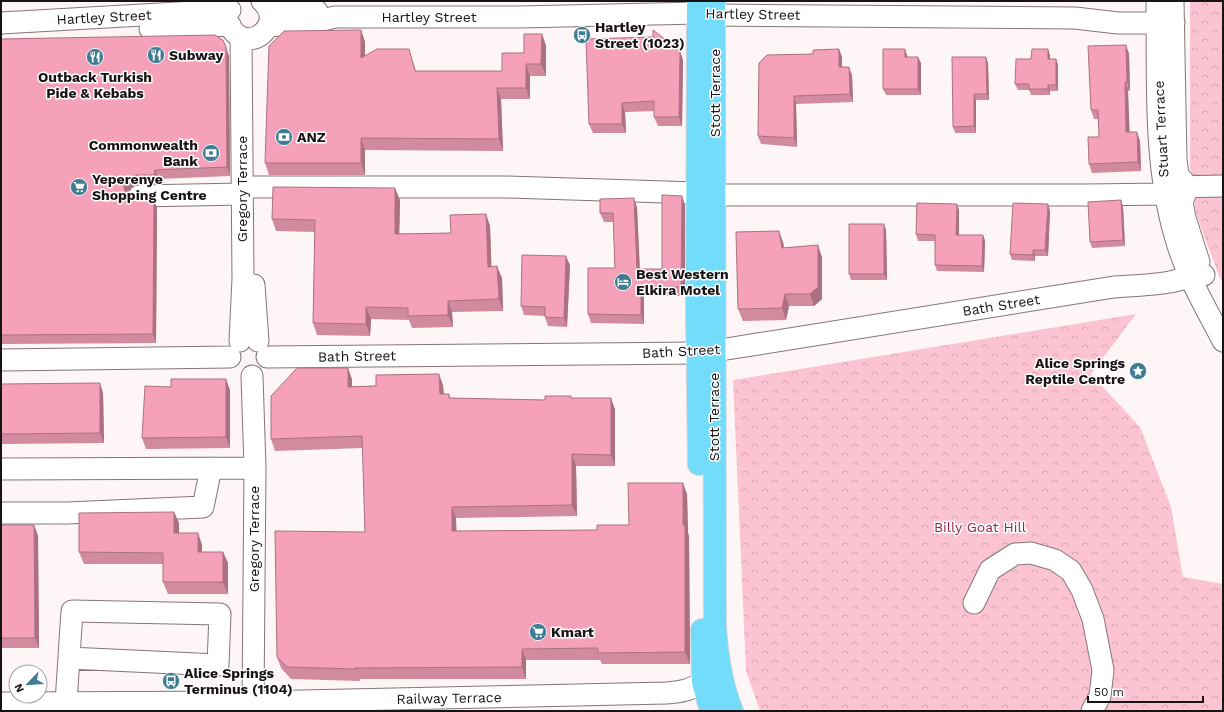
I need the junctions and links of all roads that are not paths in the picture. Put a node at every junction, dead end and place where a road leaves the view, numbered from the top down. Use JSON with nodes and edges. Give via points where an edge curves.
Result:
{"nodes":[{"id":1,"x":706,"y":8,"type":"edge"},
{"id":2,"x":1165,"y":11,"type":"edge"},
{"id":3,"x":249,"y":18,"type":"edge"},
{"id":4,"x":1,"y":23,"type":"edge"},
{"id":5,"x":1,"y":35,"type":"edge"},
{"id":6,"x":1223,"y":186,"type":"edge"},
{"id":7,"x":1188,"y":187,"type":"junction"},
{"id":8,"x":1165,"y":190,"type":"junction"},
{"id":9,"x":241,"y":192,"type":"junction"},
{"id":10,"x":706,"y":194,"type":"junction"},
{"id":11,"x":147,"y":196,"type":"dead end"},
{"id":12,"x":1193,"y":267,"type":"junction"},
{"id":13,"x":1223,"y":310,"type":"edge"},
{"id":14,"x":1223,"y":341,"type":"edge"},
{"id":15,"x":249,"y":349,"type":"junction"},
{"id":16,"x":706,"y":352,"type":"junction"},
{"id":17,"x":1,"y":360,"type":"edge"},
{"id":18,"x":252,"y":376,"type":"junction"},
{"id":19,"x":211,"y":468,"type":"junction"},
{"id":20,"x":255,"y":468,"type":"junction"},
{"id":21,"x":1,"y":469,"type":"edge"},
{"id":22,"x":1,"y":513,"type":"edge"},
{"id":23,"x":974,"y":603,"type":"dead end"},
{"id":24,"x":69,"y":658,"type":"junction"},
{"id":25,"x":703,"y":682,"type":"junction"},
{"id":26,"x":253,"y":702,"type":"junction"},
{"id":27,"x":1,"y":703,"type":"edge"},
{"id":28,"x":66,"y":703,"type":"junction"},
{"id":29,"x":705,"y":711,"type":"edge"},
{"id":30,"x":711,"y":711,"type":"edge"},
{"id":31,"x":732,"y":711,"type":"edge"},
{"id":32,"x":1092,"y":711,"type":"edge"}],
"edges":[{"from":1,"to":2,"type":"street","name":"Hartley Street","via":[[1075,18],[1118,23]]},
{"from":1,"to":3,"type":"street","name":"Hartley Street","via":[[520,17],[335,17],[315,22]]},
{"from":1,"to":10,"type":"main road","name":"Stott Terrace"},
{"from":2,"to":7,"type":"street","name":"Stuart Terrace","via":[[1176,160],[1178,175]]},
{"from":2,"to":8,"type":"street","name":"Stuart Terrace","via":[[1159,154]]},
{"from":3,"to":4,"type":"street","name":"Hartley Street"},
{"from":3,"to":5,"type":"street","name":"Hartley Street"},
{"from":3,"to":9,"type":"street","name":"Gregory Terrace"},
{"from":6,"to":7,"type":"street"},
{"from":7,"to":8,"type":"street"},
{"from":7,"to":12,"type":"street","name":"Stuart Terrace","via":[[1182,202]]},
{"from":8,"to":10,"type":"street","via":[[1086,195]]},
{"from":8,"to":12,"type":"street","name":"Stuart Terrace","via":[[1175,239]]},
{"from":9,"to":10,"type":"street","via":[[505,187]]},
{"from":9,"to":11,"type":"street"},
{"from":9,"to":15,"type":"street","name":"Gregory Terrace","via":[[258,329]]},
{"from":10,"to":16,"type":"main road","name":"Stott Terrace"},
{"from":12,"to":13,"type":"street","name":"Stuart Terrace"},
{"from":12,"to":14,"type":"street","name":"Stuart Terrace"},
{"from":12,"to":16,"type":"street","name":"Bath Street","via":[[1164,283],[1114,288]]},
{"from":15,"to":16,"type":"street","name":"Bath Street"},
{"from":15,"to":17,"type":"street","name":"Bath Street"},
{"from":15,"to":18,"type":"street","via":[[266,364],[263,370]]},
{"from":15,"to":18,"type":"street","via":[[234,369]]},
{"from":16,"to":25,"type":"main road","name":"Stott Terrace"},
{"from":16,"to":31,"type":"main road","name":"Stott Terrace","via":[[715,627],[723,686]]},
{"from":18,"to":20,"type":"street","name":"Gregory Terrace"},
{"from":19,"to":20,"type":"street"},
{"from":19,"to":21,"type":"street"},
{"from":19,"to":22,"type":"street","via":[[203,507]]},
{"from":20,"to":26,"type":"street","name":"Gregory Terrace"},
{"from":23,"to":32,"type":"street","via":[[990,570],[1015,554],[1031,553],[1055,560],[1070,571],[1082,590],[1093,619],[1103,670],[1100,696]]},
{"from":24,"to":24,"type":"street","via":[[72,611],[220,614],[218,664]]},
{"from":24,"to":28,"type":"street"},
{"from":25,"to":26,"type":"street","name":"Railway Terrace","via":[[692,689],[666,693]]},
{"from":25,"to":29,"type":"main road"},
{"from":25,"to":30,"type":"main road","name":"Stott Terrace"},
{"from":26,"to":28,"type":"street","name":"Railway Terrace"},
{"from":27,"to":28,"type":"street","name":"Railway Terrace"}]}
